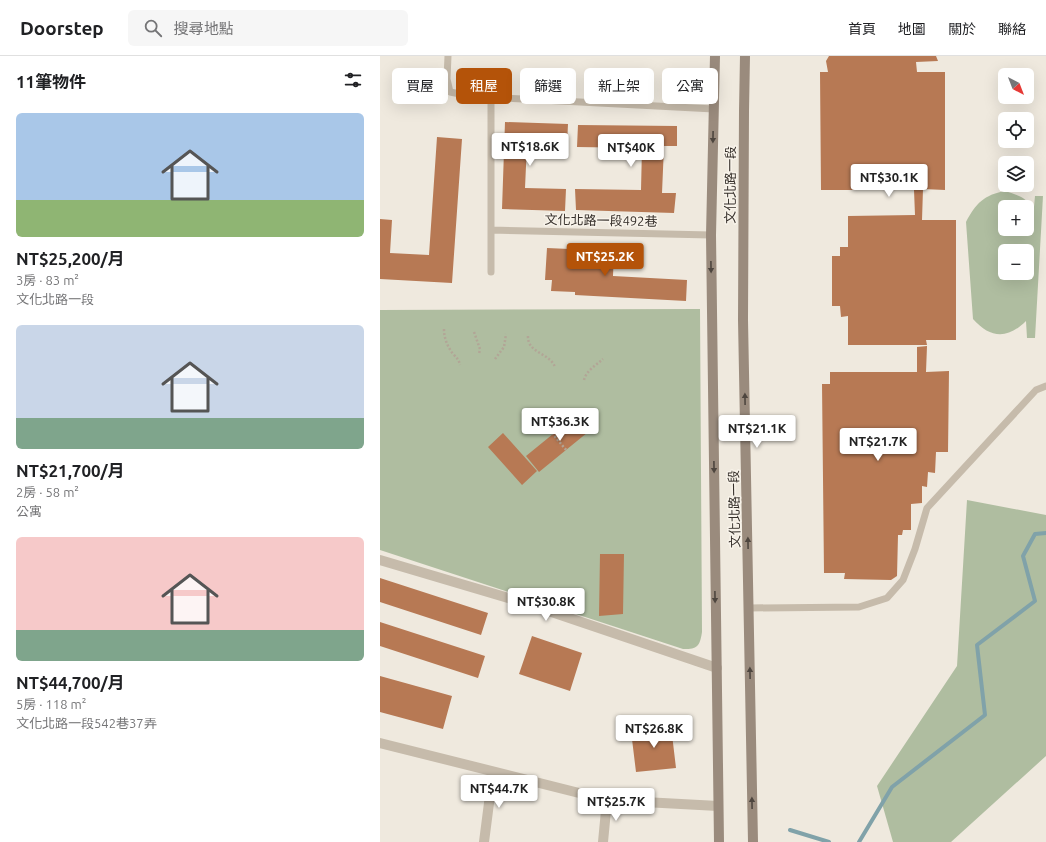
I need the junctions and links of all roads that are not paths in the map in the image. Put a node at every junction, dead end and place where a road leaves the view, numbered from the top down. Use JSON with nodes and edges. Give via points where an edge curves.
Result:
{"nodes":[{"id":1,"x":448,"y":56,"type":"edge"},
{"id":2,"x":715,"y":56,"type":"edge"},
{"id":3,"x":745,"y":56,"type":"edge"},
{"id":4,"x":456,"y":93,"type":"edge"},
{"id":5,"x":512,"y":98,"type":"edge"},
{"id":6,"x":491,"y":104,"type":"edge"},
{"id":7,"x":714,"y":109,"type":"junction"},
{"id":8,"x":490,"y":230,"type":"junction"},
{"id":9,"x":711,"y":235,"type":"junction"},
{"id":10,"x":491,"y":272,"type":"dead end"},
{"id":11,"x":1046,"y":386,"type":"edge"},
{"id":12,"x":380,"y":560,"type":"edge"},
{"id":13,"x":749,"y":608,"type":"junction"},
{"id":14,"x":716,"y":668,"type":"junction"},
{"id":15,"x":380,"y":743,"type":"edge"},
{"id":16,"x":493,"y":772,"type":"junction"},
{"id":17,"x":607,"y":800,"type":"junction"},
{"id":18,"x":718,"y":806,"type":"junction"},
{"id":19,"x":484,"y":842,"type":"edge"},
{"id":20,"x":603,"y":842,"type":"edge"},
{"id":21,"x":719,"y":842,"type":"edge"},
{"id":22,"x":753,"y":842,"type":"edge"}],
"edges":[{"from":1,"to":4,"type":"lane","via":[[447,79],[450,92]]},
{"from":2,"to":7,"type":"main road","name":"文化北路一段"},
{"from":13,"to":3,"type":"main road","name":"文化北路一段","one_way":true,"via":[[743,320]]},
{"from":5,"to":7,"type":"lane"},
{"from":6,"to":8,"type":"lane"},
{"from":7,"to":9,"type":"main road","name":"文化北路一段","one_way":true},
{"from":8,"to":9,"type":"lane","name":"文化北路一段492巷"},
{"from":8,"to":10,"type":"lane"},
{"from":9,"to":14,"type":"main road","name":"文化北路一段","one_way":true},
{"from":11,"to":13,"type":"lane","via":[[1036,390],[927,508],[903,580],[887,598],[860,607]]},
{"from":12,"to":14,"type":"street","via":[[525,603]]},
{"from":22,"to":13,"type":"main road","name":"文化北路一段","one_way":true},
{"from":14,"to":18,"type":"main road","name":"文化北路一段"},
{"from":15,"to":16,"type":"street"},
{"from":16,"to":17,"type":"street"},
{"from":16,"to":19,"type":"street"},
{"from":17,"to":18,"type":"street"},
{"from":17,"to":20,"type":"street"},
{"from":18,"to":21,"type":"main road","name":"文化北路一段"}]}
